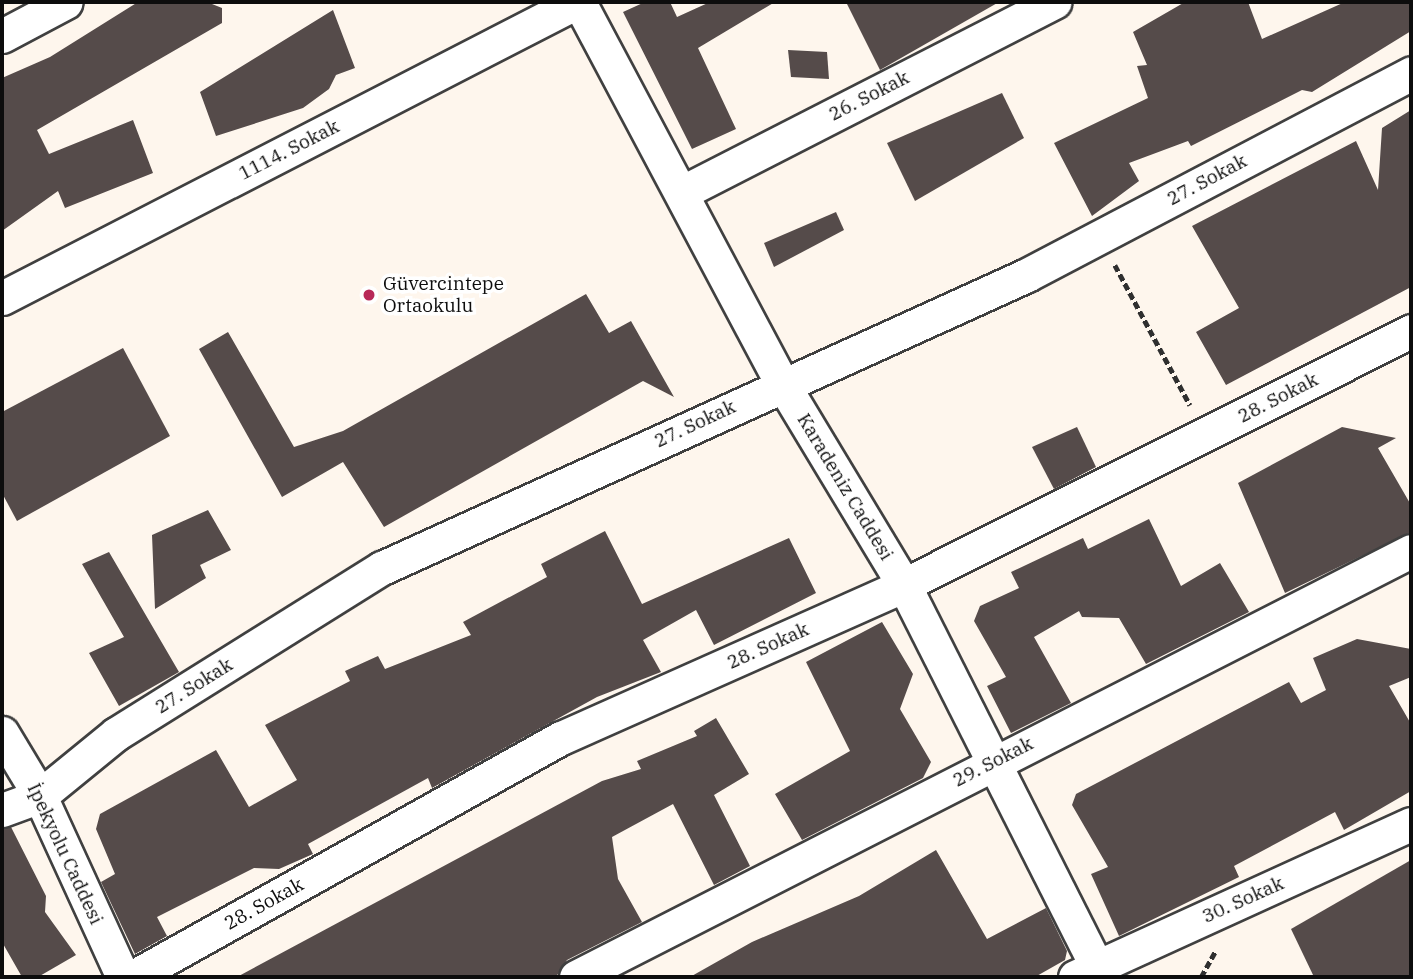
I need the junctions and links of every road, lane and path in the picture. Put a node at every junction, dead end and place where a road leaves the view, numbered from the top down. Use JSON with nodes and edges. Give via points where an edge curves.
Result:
{"nodes":[{"id":1,"x":66,"y":2,"type":"edge"},
{"id":2,"x":578,"y":2,"type":"edge"},
{"id":3,"x":1054,"y":2,"type":"edge"},
{"id":4,"x":2,"y":36,"type":"edge"},
{"id":5,"x":1411,"y":73,"type":"edge"},
{"id":6,"x":685,"y":191,"type":"junction"},
{"id":7,"x":1100,"y":237,"type":"junction"},
{"id":8,"x":2,"y":298,"type":"edge"},
{"id":9,"x":1411,"y":331,"type":"edge"},
{"id":10,"x":782,"y":383,"type":"junction"},
{"id":11,"x":1206,"y":434,"type":"junction"},
{"id":12,"x":1411,"y":551,"type":"edge"},
{"id":13,"x":904,"y":585,"type":"junction"},
{"id":14,"x":2,"y":733,"type":"edge"},
{"id":15,"x":993,"y":762,"type":"junction"},
{"id":16,"x":40,"y":796,"type":"junction"},
{"id":17,"x":2,"y":810,"type":"edge"},
{"id":18,"x":1411,"y":824,"type":"edge"},
{"id":19,"x":1091,"y":974,"type":"edge"},
{"id":20,"x":123,"y":977,"type":"edge"},
{"id":21,"x":133,"y":977,"type":"edge"},
{"id":22,"x":576,"y":977,"type":"edge"}],
"edges":[{"from":1,"to":4,"type":"street"},
{"from":2,"to":6,"type":"street","name":"Karadeniz Caddesi"},
{"from":2,"to":8,"type":"street","name":"1114. Sokak"},
{"from":3,"to":6,"type":"street","name":"26. Sokak"},
{"from":5,"to":7,"type":"street","name":"27. Sokak"},
{"from":6,"to":10,"type":"street","name":"Karadeniz Caddesi"},
{"from":7,"to":10,"type":"street","name":"27. Sokak"},
{"from":7,"to":11,"type":"path"},
{"from":9,"to":11,"type":"street","name":"28. Sokak"},
{"from":10,"to":13,"type":"street","name":"Karadeniz Caddesi"},
{"from":10,"to":16,"type":"street","name":"27. Sokak","via":[[382,568],[116,734]]},
{"from":11,"to":13,"type":"street","name":"28. Sokak"},
{"from":12,"to":15,"type":"street","name":"29. Sokak"},
{"from":13,"to":15,"type":"street","name":"Karadeniz Caddesi"},
{"from":13,"to":21,"type":"street","name":"28. Sokak","via":[[561,738]]},
{"from":14,"to":16,"type":"street","name":"İpekyolu Caddesi"},
{"from":15,"to":19,"type":"street","name":"Karadeniz Caddesi"},
{"from":15,"to":22,"type":"street","name":"29. Sokak"},
{"from":16,"to":17,"type":"street","name":"27. Sokak"},
{"from":16,"to":20,"type":"street","name":"İpekyolu Caddesi"},
{"from":18,"to":19,"type":"street","name":"30. Sokak"}]}
